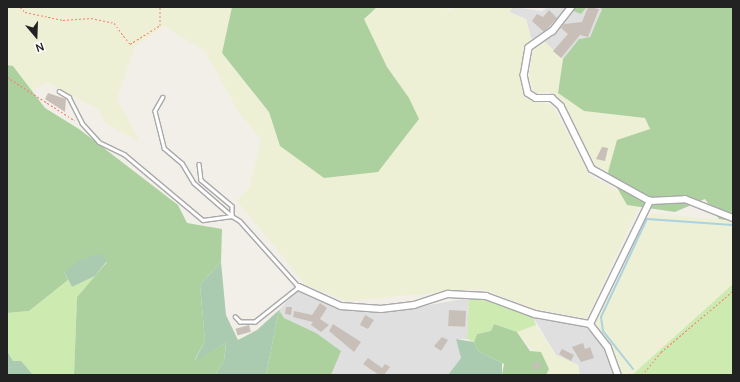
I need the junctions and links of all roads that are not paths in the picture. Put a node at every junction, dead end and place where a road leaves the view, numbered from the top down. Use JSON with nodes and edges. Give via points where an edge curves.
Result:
{"nodes":[{"id":1,"x":572,"y":7,"type":"edge"},
{"id":2,"x":59,"y":90,"type":"dead end"},
{"id":3,"x":163,"y":97,"type":"dead end"},
{"id":4,"x":199,"y":164,"type":"dead end"},
{"id":5,"x":650,"y":201,"type":"junction"},
{"id":6,"x":232,"y":216,"type":"junction"},
{"id":7,"x":733,"y":218,"type":"edge"},
{"id":8,"x":299,"y":287,"type":"junction"},
{"id":9,"x":235,"y":317,"type":"dead end"},
{"id":10,"x":590,"y":324,"type":"junction"},
{"id":11,"x":618,"y":375,"type":"edge"}],
"edges":[{"from":1,"to":5,"type":"street","via":[[553,31],[529,48],[524,75],[528,93],[536,98],[552,98],[560,106],[592,169]]},
{"from":2,"to":6,"type":"lane","via":[[69,96],[82,123],[99,142],[124,154],[203,220]]},
{"from":3,"to":6,"type":"lane","via":[[155,110],[164,148],[182,163],[194,184]]},
{"from":4,"to":6,"type":"lane","via":[[201,180],[232,206]]},
{"from":5,"to":7,"type":"street","via":[[685,199]]},
{"from":5,"to":10,"type":"street"},
{"from":6,"to":8,"type":"lane"},
{"from":8,"to":9,"type":"lane","via":[[255,322],[240,322]]},
{"from":8,"to":10,"type":"street","via":[[341,306],[381,308],[414,305],[448,294],[486,296],[535,314]]},
{"from":10,"to":11,"type":"street","via":[[608,347]]}]}
